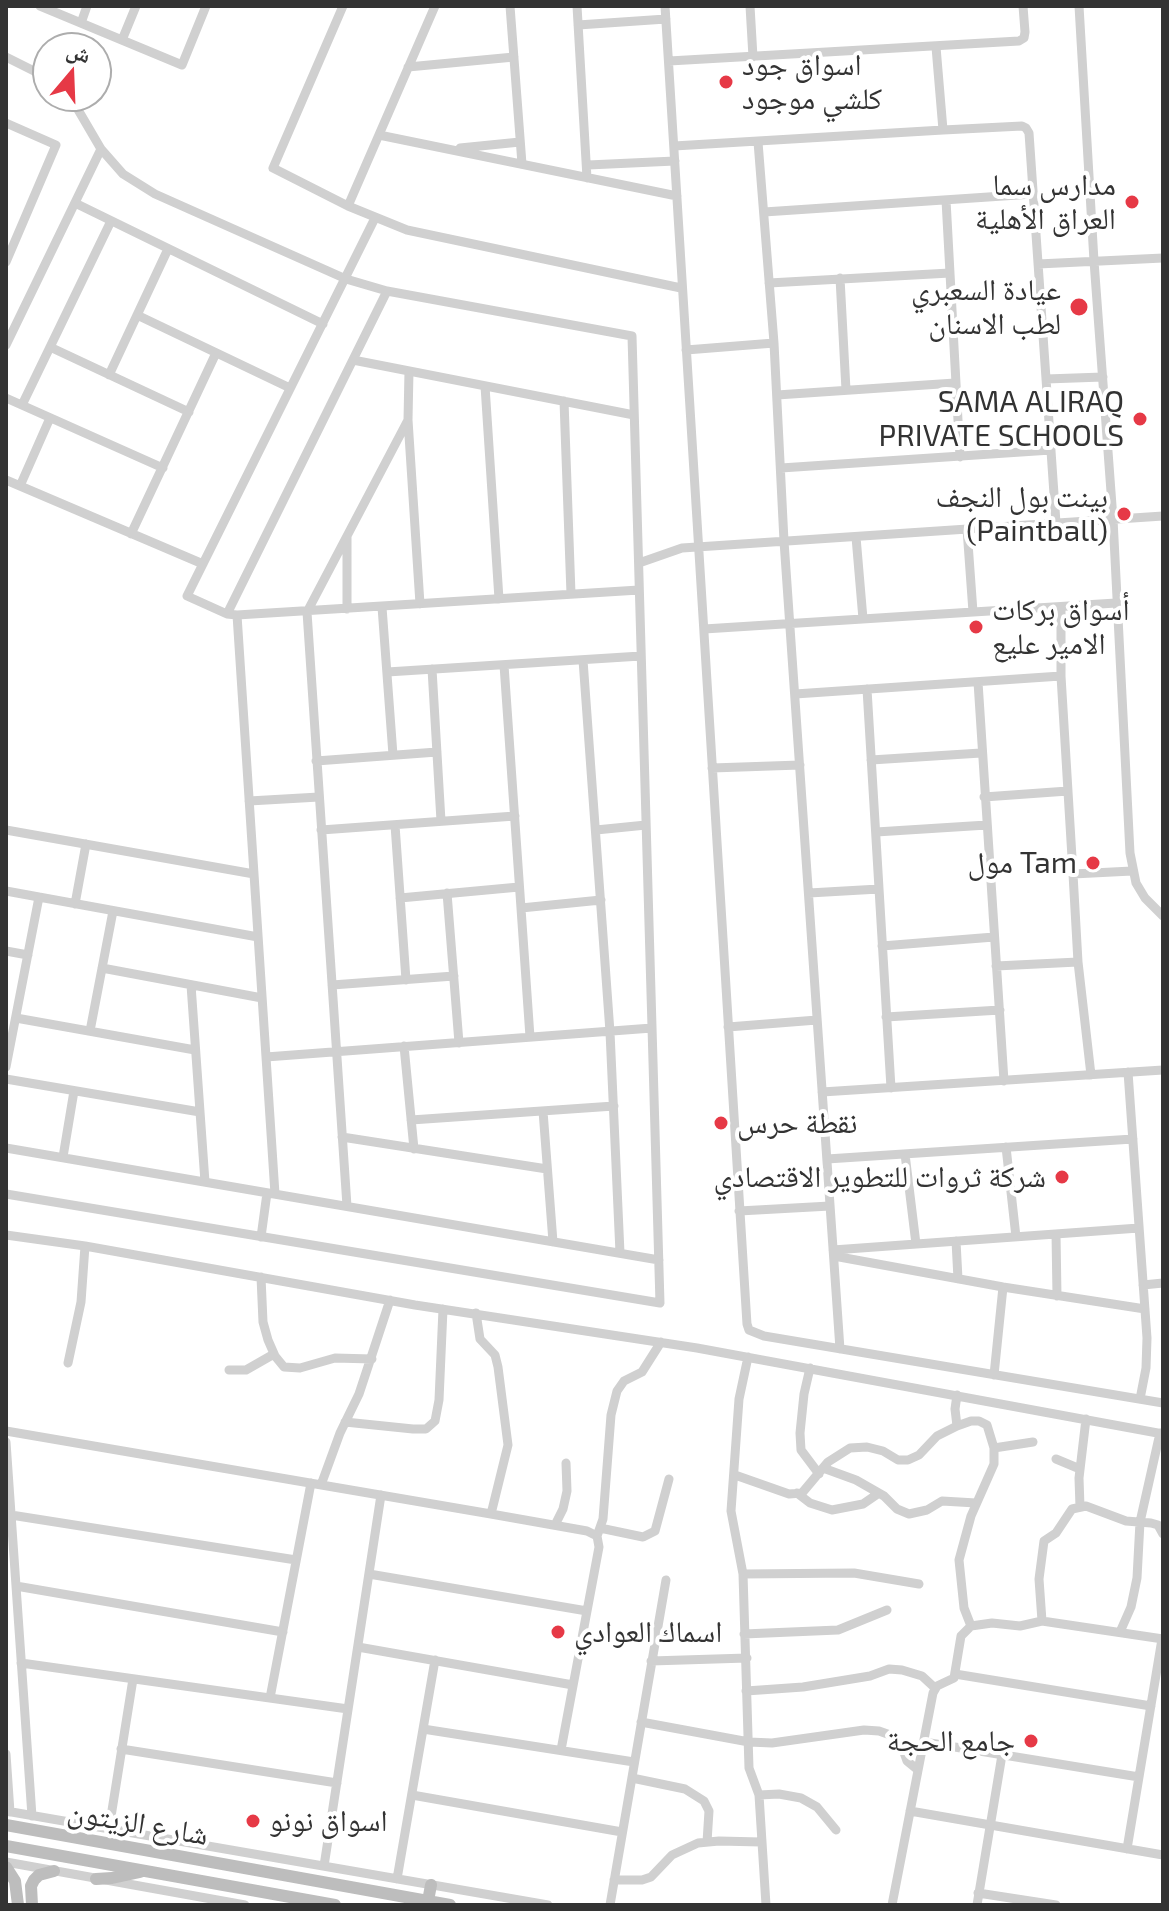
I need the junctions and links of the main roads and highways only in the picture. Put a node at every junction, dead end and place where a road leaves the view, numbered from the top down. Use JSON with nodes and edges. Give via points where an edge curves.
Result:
{"nodes":[{"id":1,"x":6,"y":1825,"type":"edge"},
{"id":2,"x":6,"y":1846,"type":"edge"},
{"id":3,"x":6,"y":1864,"type":"edge"},
{"id":4,"x":54,"y":1871,"type":"road end"},
{"id":5,"x":154,"y":1871,"type":"junction"},
{"id":6,"x":253,"y":1871,"type":"junction"},
{"id":7,"x":294,"y":1878,"type":"junction"},
{"id":8,"x":96,"y":1879,"type":"road end"},
{"id":9,"x":10,"y":1881,"type":"edge"},
{"id":10,"x":431,"y":1885,"type":"road end"},
{"id":11,"x":250,"y":1890,"type":"junction"},
{"id":12,"x":292,"y":1898,"type":"junction"},
{"id":13,"x":18,"y":1900,"type":"edge"},
{"id":14,"x":32,"y":1901,"type":"edge"},
{"id":15,"x":428,"y":1901,"type":"junction"},
{"id":16,"x":335,"y":1905,"type":"edge"},
{"id":17,"x":450,"y":1905,"type":"edge"}],
"edges":[{"from":1,"to":6,"type":"main road","name":"شارع الزيتون","via":[[130,1840]]},
{"from":2,"to":5,"type":"main road","name":"شارع الزيتون"},
{"from":3,"to":9,"type":"main road"},
{"from":4,"to":14,"type":"main road","via":[[34,1880]]},
{"from":5,"to":8,"type":"main road"},
{"from":5,"to":11,"type":"main road","name":"شارع الزيتون"},
{"from":6,"to":7,"type":"main road","name":"شارع الزيتون"},
{"from":6,"to":11,"type":"main road","via":[[259,1884]]},
{"from":7,"to":12,"type":"main road","via":[[286,1890]]},
{"from":7,"to":15,"type":"main road","name":"شارع الزيتون"},
{"from":9,"to":13,"type":"main road"},
{"from":10,"to":15,"type":"main road"},
{"from":11,"to":12,"type":"main road","name":"شارع الزيتون"},
{"from":12,"to":16,"type":"main road","name":"شارع الزيتون"},
{"from":13,"to":14,"type":"main road","via":[[20,1887],[25,1886]]},
{"from":15,"to":17,"type":"main road","name":"شارع الزيتون"}]}
